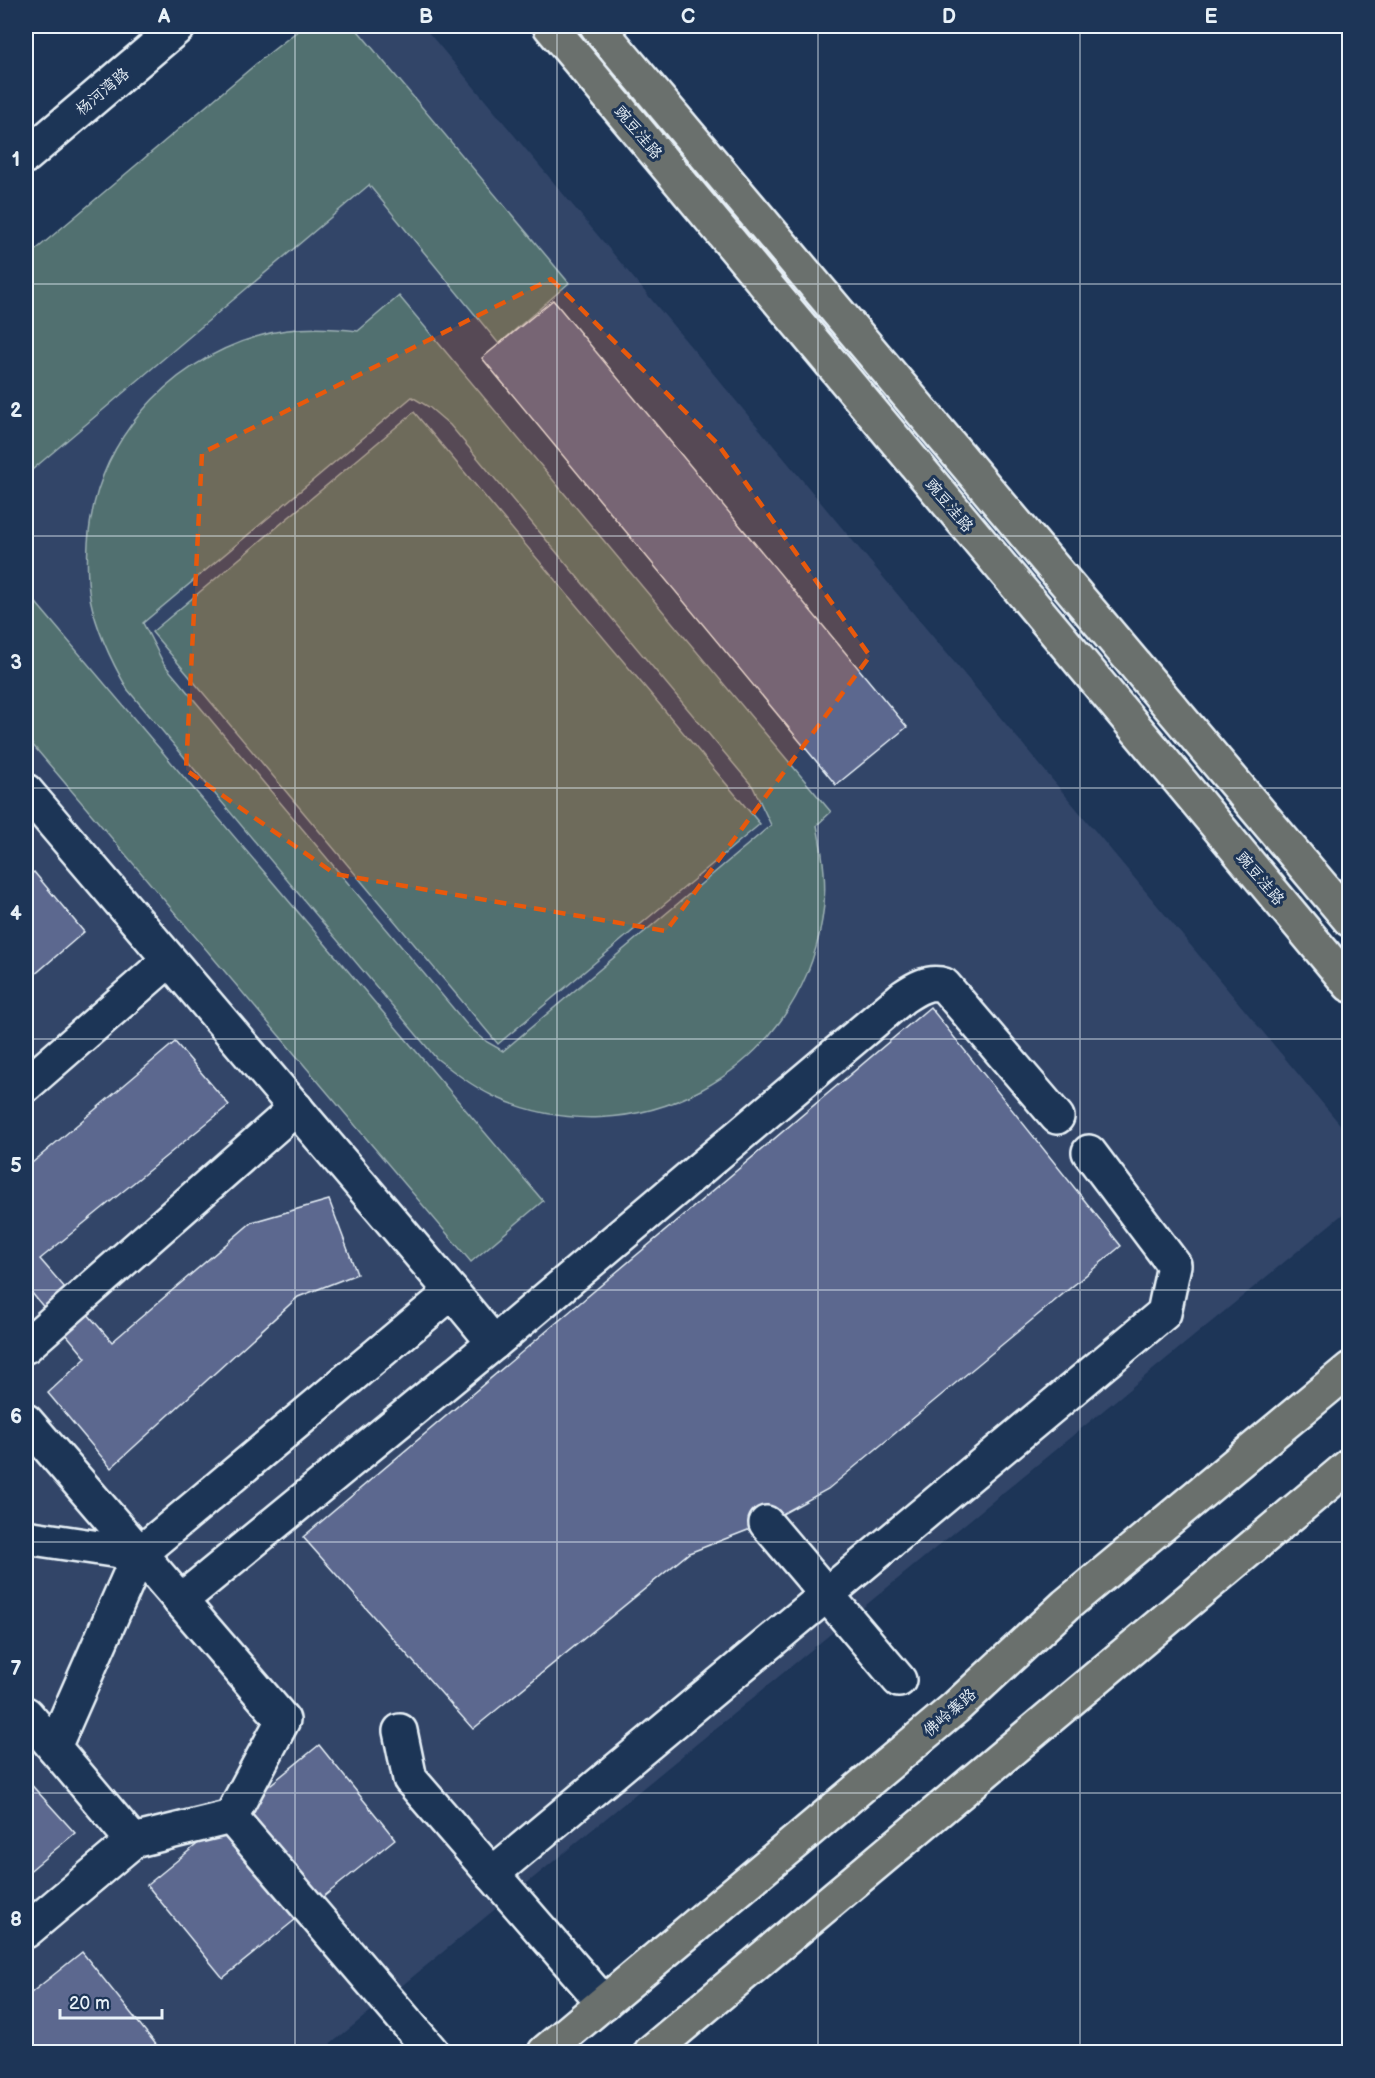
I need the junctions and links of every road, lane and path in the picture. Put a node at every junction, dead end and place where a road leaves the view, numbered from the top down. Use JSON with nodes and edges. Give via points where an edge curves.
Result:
{"nodes":[{"id":1,"x":149,"y":26,"type":"edge"},
{"id":2,"x":179,"y":26,"type":"edge"},
{"id":3,"x":550,"y":26,"type":"edge"},
{"id":4,"x":597,"y":26,"type":"edge"},
{"id":5,"x":26,"y":129,"type":"edge"},
{"id":6,"x":26,"y":156,"type":"edge"},
{"id":7,"x":29,"y":804,"type":"edge"},
{"id":8,"x":1350,"y":920,"type":"edge"},
{"id":9,"x":169,"y":960,"type":"junction"},
{"id":10,"x":1350,"y":985,"type":"edge"},
{"id":11,"x":26,"y":1085,"type":"edge"},
{"id":12,"x":296,"y":1108,"type":"junction"},
{"id":13,"x":1056,"y":1117,"type":"dead end"},
{"id":14,"x":1089,"y":1152,"type":"dead end"},
{"id":15,"x":452,"y":1292,"type":"junction"},
{"id":16,"x":494,"y":1342,"type":"junction"},
{"id":17,"x":26,"y":1346,"type":"edge"},
{"id":18,"x":1350,"y":1369,"type":"edge"},
{"id":19,"x":26,"y":1421,"type":"edge"},
{"id":20,"x":1350,"y":1466,"type":"edge"},
{"id":21,"x":766,"y":1523,"type":"dead end"},
{"id":22,"x":26,"y":1537,"type":"edge"},
{"id":23,"x":139,"y":1554,"type":"junction"},
{"id":24,"x":827,"y":1594,"type":"junction"},
{"id":25,"x":180,"y":1601,"type":"junction"},
{"id":26,"x":899,"y":1680,"type":"dead end"},
{"id":27,"x":26,"y":1714,"type":"edge"},
{"id":28,"x":400,"y":1731,"type":"dead end"},
{"id":29,"x":54,"y":1747,"type":"junction"},
{"id":30,"x":231,"y":1817,"type":"junction"},
{"id":31,"x":133,"y":1841,"type":"junction"},
{"id":32,"x":492,"y":1874,"type":"junction"},
{"id":33,"x":26,"y":1931,"type":"edge"},
{"id":34,"x":604,"y":2003,"type":"junction"},
{"id":35,"x":432,"y":2052,"type":"edge"},
{"id":36,"x":545,"y":2052,"type":"edge"},
{"id":37,"x":651,"y":2052,"type":"edge"}],
"edges":[{"from":1,"to":5,"type":"street","name":"杨河湾路"},
{"from":2,"to":6,"type":"street","name":"杨河湾路"},
{"from":3,"to":10,"type":"main road","name":"豌豆洼路"},
{"from":4,"to":8,"type":"main road"},
{"from":7,"to":9,"type":"street"},
{"from":9,"to":11,"type":"street"},
{"from":9,"to":12,"type":"street"},
{"from":12,"to":15,"type":"street"},
{"from":12,"to":17,"type":"street"},
{"from":13,"to":16,"type":"street","via":[[944,985],[921,986],[903,997]]},
{"from":14,"to":24,"type":"street","via":[[1174,1265],[1164,1313]]},
{"from":15,"to":16,"type":"street"},
{"from":15,"to":23,"type":"street"},
{"from":16,"to":25,"type":"street"},
{"from":18,"to":34,"type":"main road","name":"佛岭寨路","via":[[1066,1605],[955,1708]]},
{"from":19,"to":23,"type":"street"},
{"from":20,"to":37,"type":"main road"},
{"from":21,"to":24,"type":"street"},
{"from":22,"to":23,"type":"street"},
{"from":23,"to":25,"type":"street"},
{"from":23,"to":29,"type":"street"},
{"from":24,"to":26,"type":"street"},
{"from":24,"to":32,"type":"street"},
{"from":25,"to":30,"type":"street","via":[[283,1720]]},
{"from":27,"to":29,"type":"street"},
{"from":28,"to":32,"type":"street","via":[[410,1779]]},
{"from":29,"to":31,"type":"street"},
{"from":30,"to":31,"type":"street"},
{"from":30,"to":35,"type":"street"},
{"from":31,"to":33,"type":"street"},
{"from":32,"to":34,"type":"street"},
{"from":34,"to":36,"type":"main road","name":"佛岭寨路"}]}
